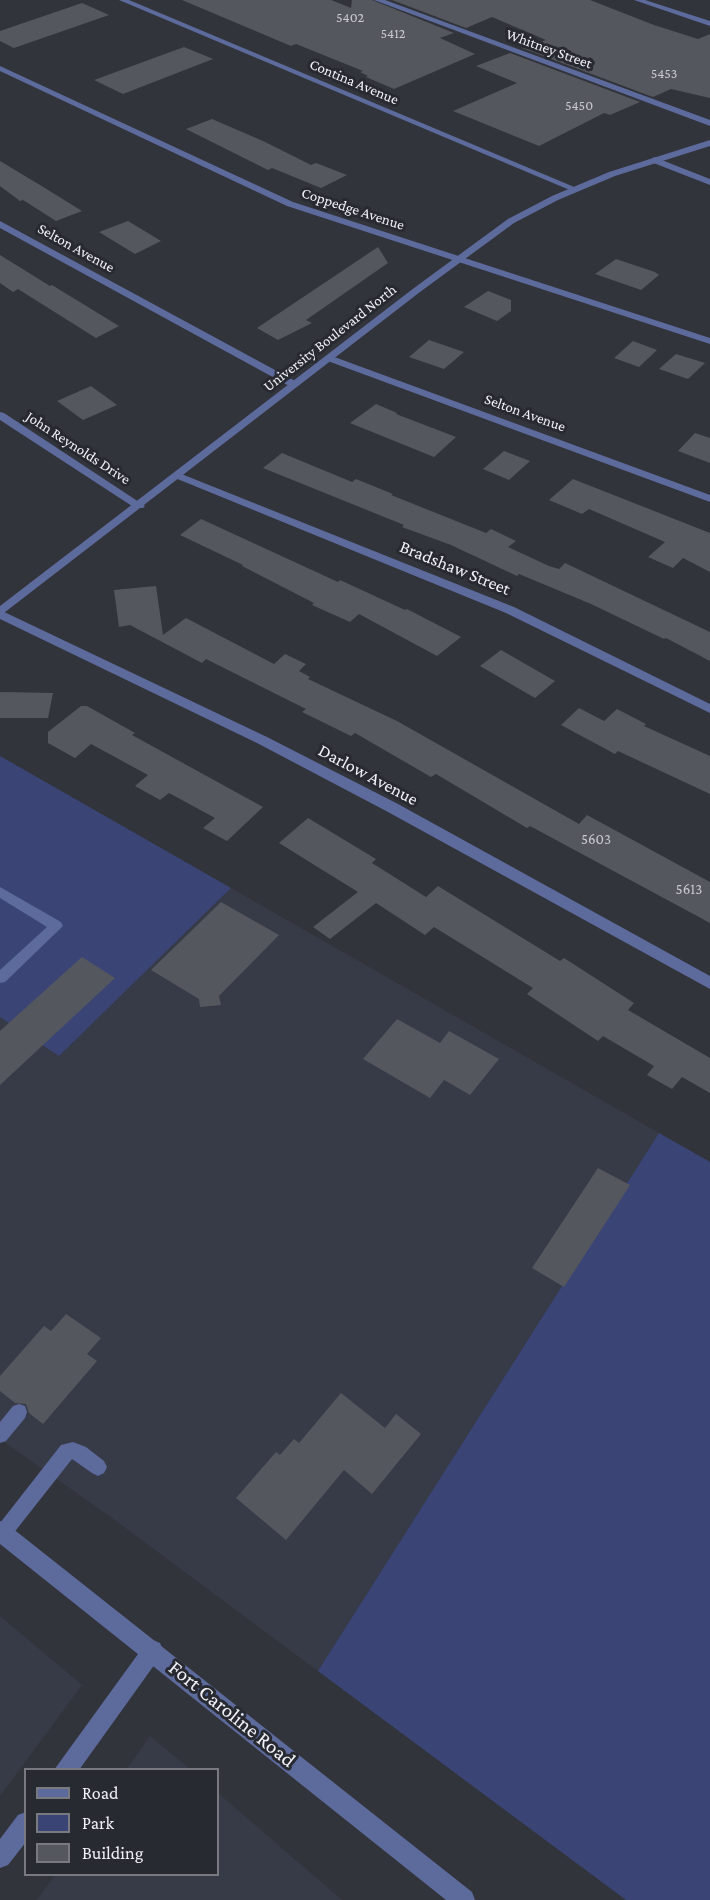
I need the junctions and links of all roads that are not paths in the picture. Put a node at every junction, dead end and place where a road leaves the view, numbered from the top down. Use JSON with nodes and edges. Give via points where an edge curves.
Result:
{"nodes":[{"id":1,"x":123,"y":0,"type":"edge"},
{"id":2,"x":378,"y":0,"type":"edge"},
{"id":3,"x":638,"y":0,"type":"edge"},
{"id":4,"x":710,"y":24,"type":"edge"},
{"id":5,"x":0,"y":68,"type":"edge"},
{"id":6,"x":710,"y":123,"type":"edge"},
{"id":7,"x":710,"y":143,"type":"edge"},
{"id":8,"x":654,"y":160,"type":"junction"},
{"id":9,"x":710,"y":182,"type":"edge"},
{"id":10,"x":575,"y":189,"type":"junction"},
{"id":11,"x":0,"y":224,"type":"edge"},
{"id":12,"x":458,"y":258,"type":"junction"},
{"id":13,"x":710,"y":341,"type":"edge"},
{"id":14,"x":329,"y":358,"type":"junction"},
{"id":15,"x":295,"y":385,"type":"junction"},
{"id":16,"x":0,"y":415,"type":"edge"},
{"id":17,"x":179,"y":476,"type":"junction"},
{"id":18,"x":710,"y":499,"type":"edge"},
{"id":19,"x":139,"y":506,"type":"junction"},
{"id":20,"x":0,"y":613,"type":"edge"},
{"id":21,"x":710,"y":709,"type":"edge"},
{"id":22,"x":0,"y":892,"type":"edge"},
{"id":23,"x":0,"y":978,"type":"edge"},
{"id":24,"x":710,"y":983,"type":"edge"},
{"id":25,"x":19,"y":1412,"type":"dead end"},
{"id":26,"x":0,"y":1435,"type":"edge"},
{"id":27,"x":98,"y":1467,"type":"dead end"},
{"id":28,"x":1,"y":1532,"type":"edge"},
{"id":29,"x":153,"y":1650,"type":"junction"},
{"id":30,"x":66,"y":1768,"type":"edge"},
{"id":31,"x":24,"y":1826,"type":"edge"},
{"id":32,"x":0,"y":1857,"type":"edge"},
{"id":33,"x":464,"y":1900,"type":"edge"}],
"edges":[{"from":1,"to":10,"type":"street","name":"Contina Avenue"},
{"from":2,"to":6,"type":"street","name":"Whitney Street"},
{"from":3,"to":4,"type":"street"},
{"from":5,"to":12,"type":"street","name":"Coppedge Avenue","via":[[290,204]]},
{"from":7,"to":8,"type":"street","name":"University Boulevard North"},
{"from":8,"to":9,"type":"street"},
{"from":8,"to":10,"type":"street","name":"University Boulevard North"},
{"from":10,"to":12,"type":"street","name":"University Boulevard North","via":[[511,221]]},
{"from":11,"to":15,"type":"street","name":"Selton Avenue"},
{"from":12,"to":13,"type":"street","name":"Coppedge Avenue"},
{"from":12,"to":14,"type":"street","name":"University Boulevard North"},
{"from":14,"to":15,"type":"street","name":"University Boulevard North"},
{"from":14,"to":18,"type":"street","name":"Selton Avenue"},
{"from":15,"to":17,"type":"street","name":"University Boulevard North"},
{"from":16,"to":19,"type":"street","name":"John Reynolds Drive"},
{"from":17,"to":19,"type":"street","name":"University Boulevard North"},
{"from":17,"to":21,"type":"street","name":"Bradshaw Street","via":[[510,610]]},
{"from":19,"to":20,"type":"street","name":"University Boulevard North"},
{"from":20,"to":24,"type":"street","name":"Darlow Avenue","via":[[393,808]]},
{"from":22,"to":23,"type":"lane","via":[[56,926]]},
{"from":25,"to":26,"type":"lane"},
{"from":27,"to":28,"type":"lane","via":[[80,1453],[67,1451]]},
{"from":28,"to":29,"type":"street","name":"Fort Caroline Road"},
{"from":29,"to":30,"type":"street"},
{"from":29,"to":33,"type":"street","name":"Fort Caroline Road"},
{"from":31,"to":32,"type":"street"}]}
